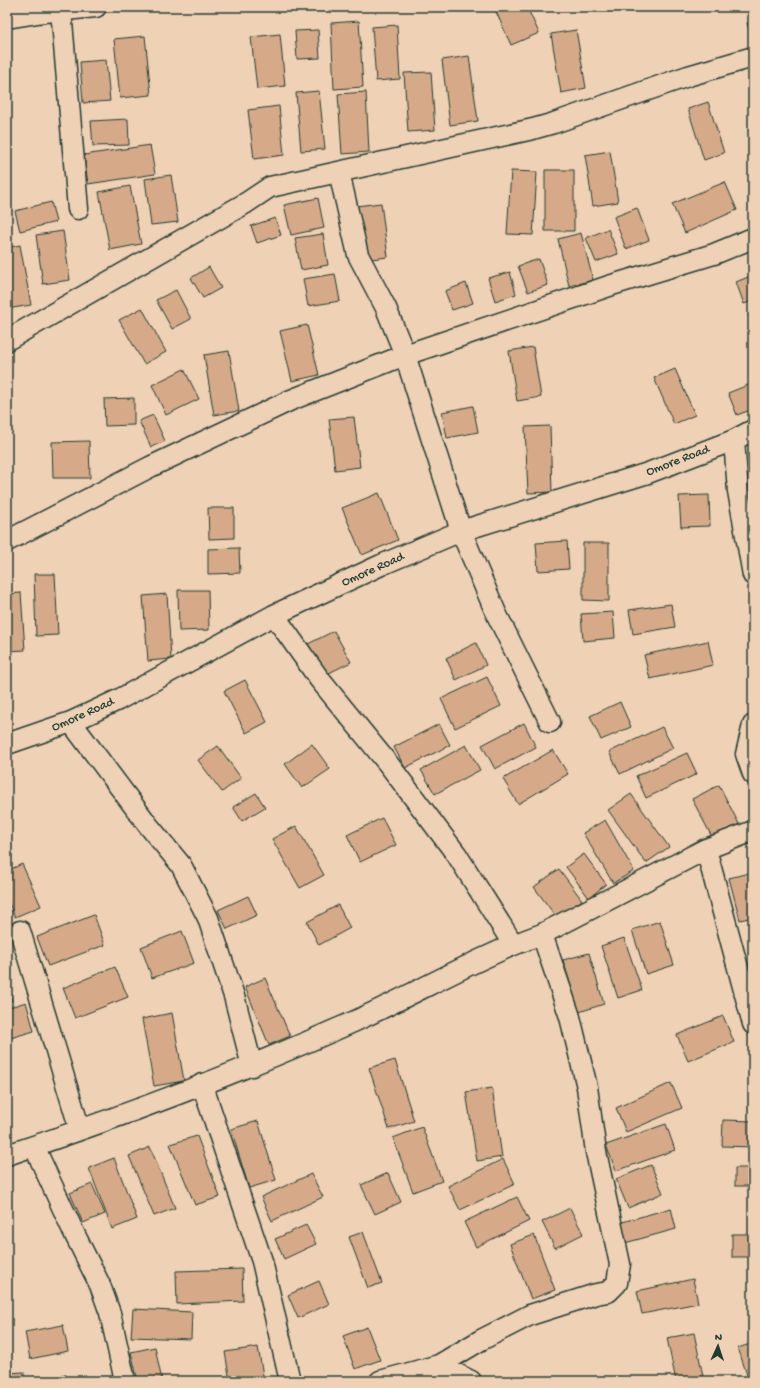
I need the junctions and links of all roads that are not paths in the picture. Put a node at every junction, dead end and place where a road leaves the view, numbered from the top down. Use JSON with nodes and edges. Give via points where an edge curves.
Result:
{"nodes":[{"id":1,"x":96,"y":7,"type":"edge"},
{"id":2,"x":62,"y":10,"type":"junction"},
{"id":3,"x":7,"y":18,"type":"edge"},
{"id":4,"x":753,"y":57,"type":"edge"},
{"id":5,"x":339,"y":172,"type":"junction"},
{"id":6,"x":78,"y":209,"type":"dead end"},
{"id":7,"x":753,"y":238,"type":"edge"},
{"id":8,"x":7,"y":340,"type":"edge"},
{"id":9,"x":405,"y":354,"type":"junction"},
{"id":10,"x":753,"y":430,"type":"edge"},
{"id":11,"x":734,"y":440,"type":"junction"},
{"id":12,"x":461,"y":531,"type":"junction"},
{"id":13,"x":7,"y":541,"type":"edge"},
{"id":14,"x":753,"y":575,"type":"edge"},
{"id":15,"x":274,"y":616,"type":"junction"},
{"id":16,"x":71,"y":722,"type":"junction"},
{"id":17,"x":550,"y":722,"type":"dead end"},
{"id":18,"x":753,"y":725,"type":"edge"},
{"id":19,"x":7,"y":744,"type":"edge"},
{"id":20,"x":753,"y":774,"type":"edge"},
{"id":21,"x":753,"y":831,"type":"edge"},
{"id":22,"x":706,"y":849,"type":"junction"},
{"id":23,"x":20,"y":931,"type":"dead end"},
{"id":24,"x":542,"y":934,"type":"junction"},
{"id":25,"x":513,"y":944,"type":"junction"},
{"id":26,"x":753,"y":1024,"type":"edge"},
{"id":27,"x":252,"y":1066,"type":"junction"},
{"id":28,"x":202,"y":1084,"type":"junction"},
{"id":29,"x":80,"y":1130,"type":"junction"},
{"id":30,"x":34,"y":1146,"type":"junction"},
{"id":31,"x":7,"y":1155,"type":"edge"},
{"id":32,"x":439,"y":1365,"type":"junction"},
{"id":33,"x":125,"y":1381,"type":"edge"},
{"id":34,"x":290,"y":1381,"type":"edge"},
{"id":35,"x":380,"y":1381,"type":"edge"},
{"id":36,"x":471,"y":1381,"type":"edge"}],
"edges":[{"from":1,"to":2,"type":"street"},
{"from":2,"to":3,"type":"street"},
{"from":2,"to":6,"type":"street"},
{"from":4,"to":5,"type":"street","via":[[688,76],[547,126]]},
{"from":5,"to":8,"type":"street","via":[[270,187]]},
{"from":5,"to":9,"type":"street","via":[[358,255],[386,308]]},
{"from":7,"to":9,"type":"street","via":[[714,254]]},
{"from":9,"to":12,"type":"street"},
{"from":9,"to":13,"type":"street","via":[[291,400],[150,467]]},
{"from":10,"to":11,"type":"street","name":"Omore Road"},
{"from":11,"to":12,"type":"street","name":"Omore Road","via":[[648,473]]},
{"from":11,"to":14,"type":"street","via":[[738,491]]},
{"from":12,"to":15,"type":"street","name":"Omore Road","via":[[381,565]]},
{"from":12,"to":17,"type":"street","via":[[496,612]]},
{"from":15,"to":16,"type":"street","name":"Omore Road","via":[[118,700]]},
{"from":15,"to":25,"type":"street","via":[[320,680],[390,766],[457,855]]},
{"from":16,"to":19,"type":"street","name":"Omore Road"},
{"from":16,"to":27,"type":"street","via":[[181,866],[208,918],[234,996]]},
{"from":18,"to":20,"type":"street","via":[[746,754]]},
{"from":21,"to":22,"type":"street"},
{"from":22,"to":24,"type":"street"},
{"from":22,"to":26,"type":"street"},
{"from":23,"to":29,"type":"street"},
{"from":24,"to":25,"type":"street"},
{"from":24,"to":32,"type":"street","via":[[570,1017],[588,1087],[596,1152],[620,1264],[617,1283],[608,1292],[530,1314]]},
{"from":25,"to":27,"type":"street","via":[[354,1021]]},
{"from":27,"to":28,"type":"street"},
{"from":28,"to":29,"type":"street"},
{"from":28,"to":34,"type":"street","via":[[262,1261]]},
{"from":29,"to":30,"type":"street"},
{"from":30,"to":31,"type":"street"},
{"from":30,"to":33,"type":"street","via":[[100,1285],[110,1313]]},
{"from":32,"to":35,"type":"street"},
{"from":32,"to":36,"type":"street"}]}
